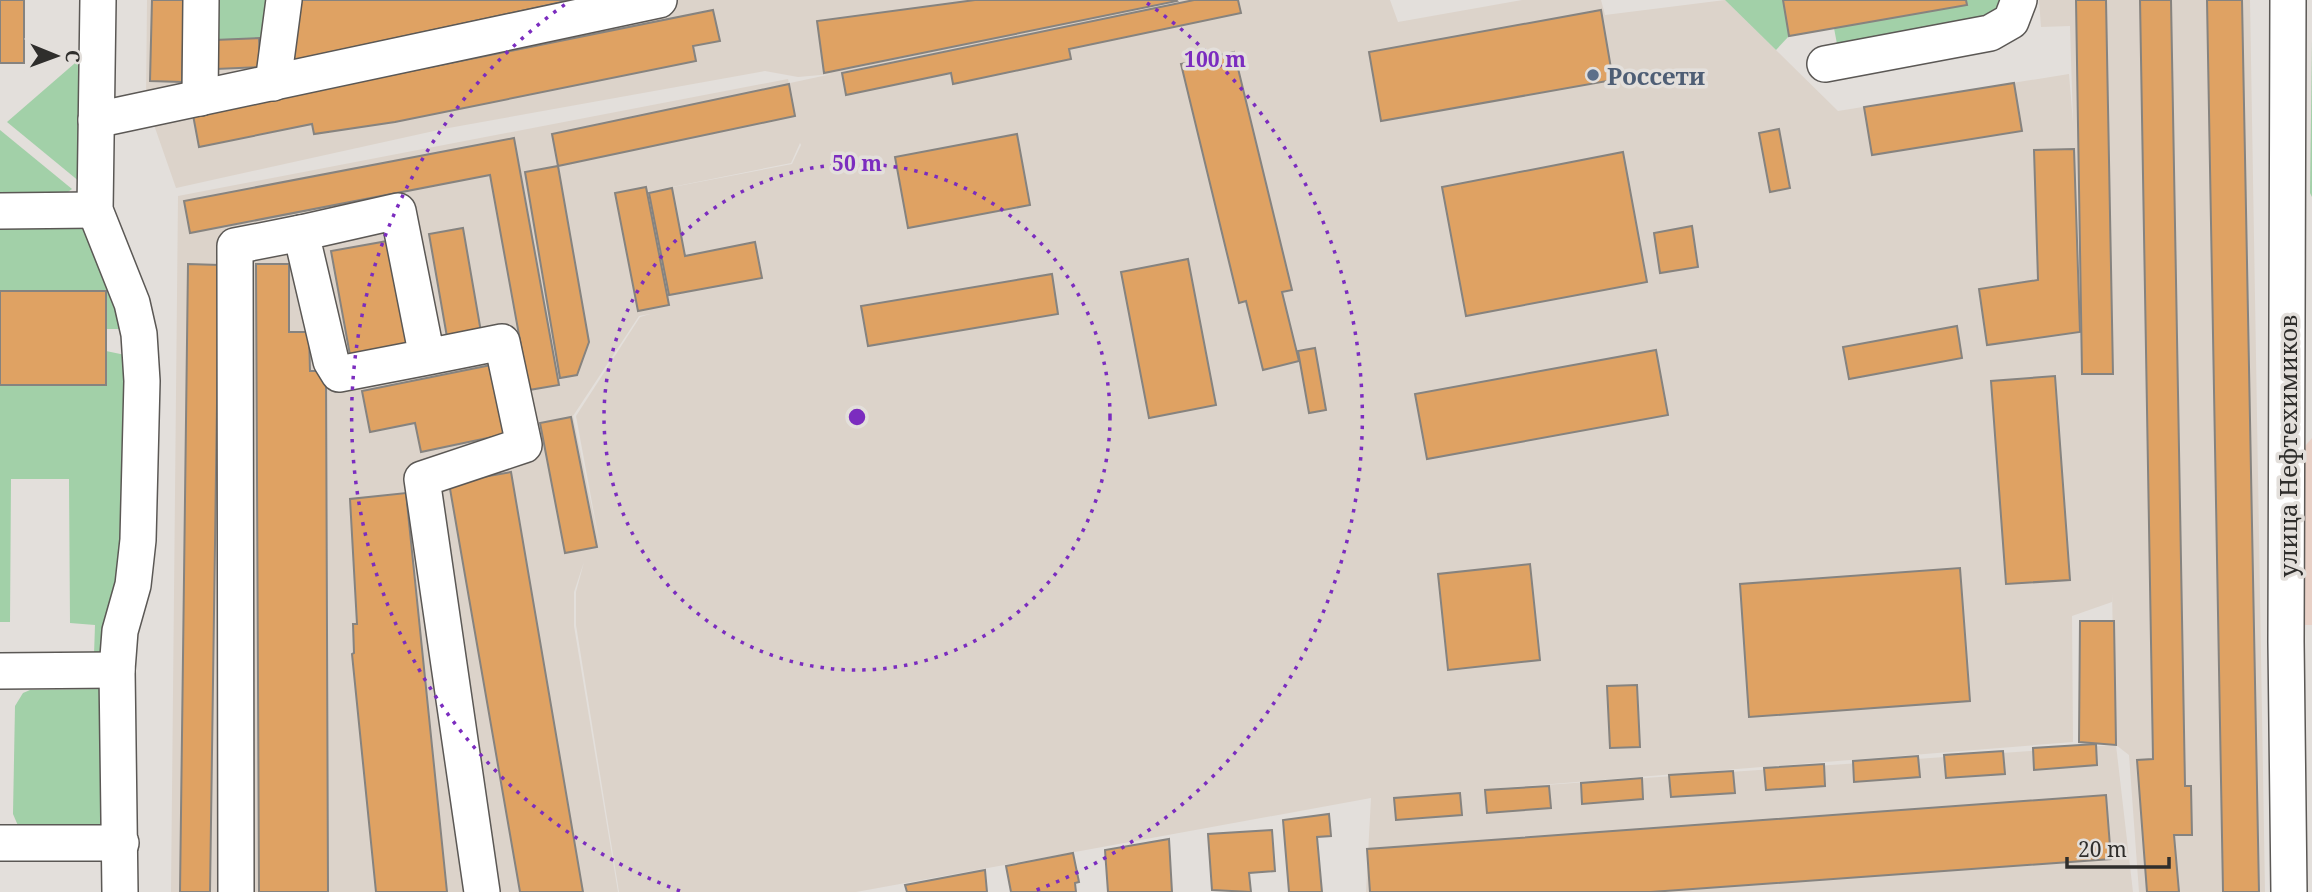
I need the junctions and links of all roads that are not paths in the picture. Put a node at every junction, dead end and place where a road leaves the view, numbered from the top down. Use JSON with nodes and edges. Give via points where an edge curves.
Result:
{"nodes":[{"id":1,"x":98,"y":0,"type":"edge"},
{"id":2,"x":201,"y":0,"type":"edge"},
{"id":3,"x":284,"y":0,"type":"edge"},
{"id":4,"x":659,"y":0,"type":"edge"},
{"id":5,"x":2019,"y":0,"type":"edge"},
{"id":6,"x":2288,"y":0,"type":"edge"},
{"id":7,"x":1825,"y":64,"type":"dead end"},
{"id":8,"x":273,"y":82,"type":"junction"},
{"id":9,"x":200,"y":98,"type":"junction"},
{"id":10,"x":96,"y":120,"type":"junction"},
{"id":11,"x":95,"y":210,"type":"junction"},
{"id":12,"x":0,"y":211,"type":"edge"},
{"id":13,"x":301,"y":233,"type":"junction"},
{"id":14,"x":2300,"y":237,"type":"edge"},
{"id":15,"x":427,"y":357,"type":"junction"},
{"id":16,"x":2299,"y":408,"type":"edge"},
{"id":17,"x":2299,"y":643,"type":"edge"},
{"id":18,"x":117,"y":670,"type":"junction"},
{"id":19,"x":0,"y":671,"type":"edge"},
{"id":20,"x":0,"y":842,"type":"edge"},
{"id":21,"x":121,"y":843,"type":"junction"},
{"id":22,"x":120,"y":892,"type":"edge"},
{"id":23,"x":236,"y":892,"type":"edge"},
{"id":24,"x":482,"y":892,"type":"edge"},
{"id":25,"x":2289,"y":892,"type":"edge"}],
"edges":[{"from":1,"to":10,"type":"street"},
{"from":2,"to":9,"type":"street"},
{"from":3,"to":8,"type":"street"},
{"from":4,"to":8,"type":"street"},
{"from":5,"to":7,"type":"street","via":[[2011,21],[1990,33]]},
{"from":6,"to":14,"type":"street","name":"улица Нефтехимиков"},
{"from":8,"to":9,"type":"street"},
{"from":9,"to":10,"type":"street"},
{"from":10,"to":11,"type":"street"},
{"from":11,"to":12,"type":"street"},
{"from":11,"to":18,"type":"street","via":[[132,303],[142,381],[138,540]]},
{"from":13,"to":15,"type":"street","via":[[338,374]]},
{"from":13,"to":15,"type":"street","via":[[398,211]]},
{"from":13,"to":23,"type":"street","via":[[235,246]]},
{"from":14,"to":16,"type":"street","name":"улица Нефтехимиков"},
{"from":15,"to":24,"type":"street","via":[[502,342],[524,444],[422,479]]},
{"from":16,"to":17,"type":"street","name":"улица Нефтехимиков"},
{"from":17,"to":25,"type":"street","name":"улица Нефтехимиков"},
{"from":18,"to":19,"type":"street"},
{"from":18,"to":21,"type":"street"},
{"from":20,"to":21,"type":"street"},
{"from":21,"to":22,"type":"street"}]}
